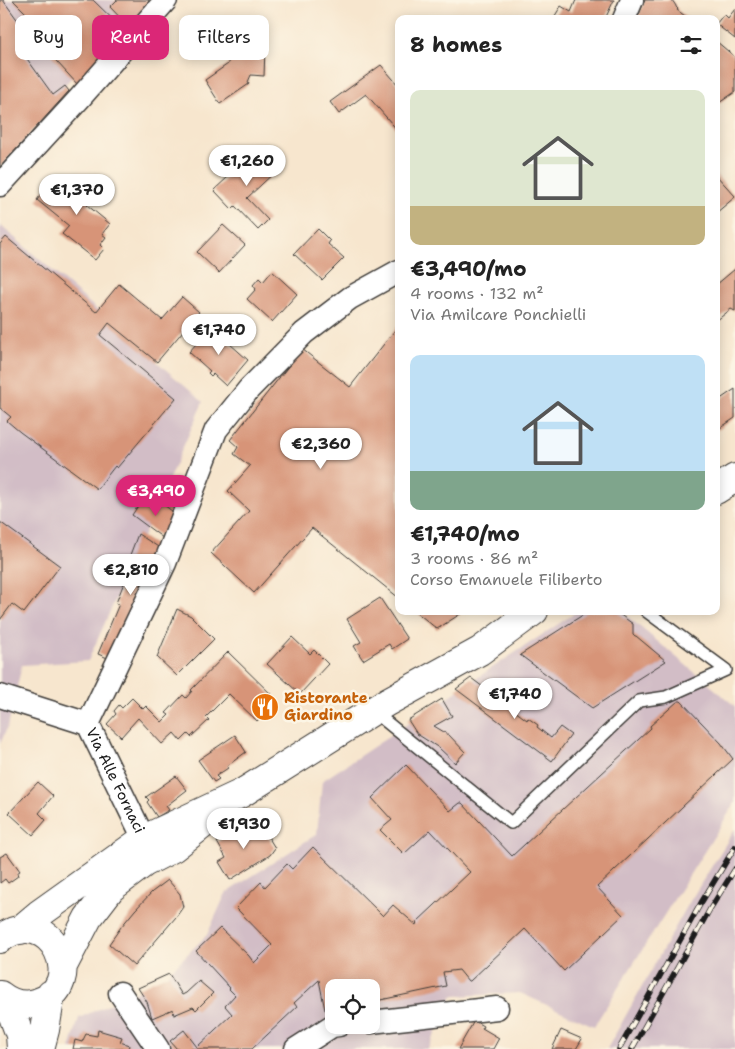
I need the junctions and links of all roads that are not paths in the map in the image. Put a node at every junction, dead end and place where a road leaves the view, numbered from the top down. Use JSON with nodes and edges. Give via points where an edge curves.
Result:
{"nodes":[{"id":1,"x":166,"y":0,"type":"edge"},
{"id":2,"x":632,"y":0,"type":"edge"},
{"id":3,"x":626,"y":15,"type":"edge"},
{"id":4,"x":0,"y":185,"type":"edge"},
{"id":5,"x":395,"y":273,"type":"edge"},
{"id":6,"x":735,"y":478,"type":"edge"},
{"id":7,"x":720,"y":487,"type":"edge"},
{"id":8,"x":512,"y":615,"type":"edge"},
{"id":9,"x":529,"y":615,"type":"edge"},
{"id":10,"x":651,"y":615,"type":"edge"},
{"id":11,"x":0,"y":696,"type":"edge"},
{"id":12,"x":380,"y":706,"type":"junction"},
{"id":13,"x":88,"y":724,"type":"junction"},
{"id":14,"x":144,"y":851,"type":"junction"},
{"id":15,"x":10,"y":934,"type":"edge"},
{"id":16,"x":63,"y":966,"type":"junction"},
{"id":17,"x":120,"y":993,"type":"dead end"},
{"id":18,"x":51,"y":994,"type":"junction"},
{"id":19,"x":3,"y":998,"type":"edge"},
{"id":20,"x":497,"y":1008,"type":"dead end"},
{"id":21,"x":380,"y":1021,"type":"edge"},
{"id":22,"x":325,"y":1030,"type":"edge"},
{"id":23,"x":22,"y":1049,"type":"edge"},
{"id":24,"x":40,"y":1049,"type":"edge"},
{"id":25,"x":158,"y":1049,"type":"edge"},
{"id":26,"x":296,"y":1049,"type":"edge"}],
"edges":[{"from":1,"to":4,"type":"street"},
{"from":2,"to":3,"type":"street"},
{"from":5,"to":13,"type":"street","via":[[350,298],[304,333],[249,389],[216,430],[165,563]]},
{"from":6,"to":7,"type":"main road"},
{"from":8,"to":12,"type":"main road","via":[[472,636]]},
{"from":9,"to":12,"type":"main road","via":[[480,651]]},
{"from":10,"to":12,"type":"lane","via":[[726,670],[666,697],[640,701],[511,823]]},
{"from":11,"to":13,"type":"street","name":"Via Alle Fornaci"},
{"from":12,"to":14,"type":"main road"},
{"from":13,"to":14,"type":"street","name":"Via Alle Fornaci"},
{"from":14,"to":15,"type":"main road"},
{"from":14,"to":16,"type":"main road","via":[[88,918]]},
{"from":15,"to":16,"type":"main road","via":[[28,930],[43,934],[55,944]]},
{"from":16,"to":18,"type":"main road","via":[[60,982]]},
{"from":17,"to":25,"type":"street"},
{"from":18,"to":19,"type":"main road","via":[[38,1003],[30,1004]]},
{"from":18,"to":24,"type":"main road"},
{"from":19,"to":23,"type":"main road","via":[[20,1035]]},
{"from":20,"to":21,"type":"street"},
{"from":22,"to":26,"type":"street"}]}
